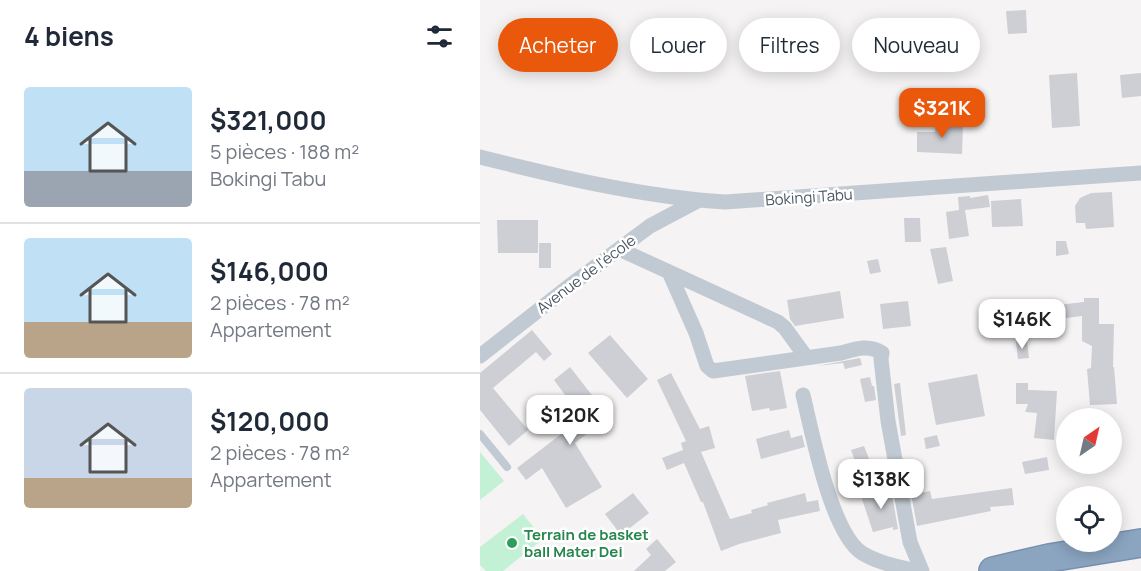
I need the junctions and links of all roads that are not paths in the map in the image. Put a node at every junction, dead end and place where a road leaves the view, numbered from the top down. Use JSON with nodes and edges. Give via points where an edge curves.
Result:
{"nodes":[{"id":1,"x":480,"y":157,"type":"edge"},
{"id":2,"x":1141,"y":173,"type":"edge"},
{"id":3,"x":699,"y":200,"type":"junction"},
{"id":4,"x":619,"y":249,"type":"junction"},
{"id":5,"x":669,"y":272,"type":"junction"},
{"id":6,"x":480,"y":356,"type":"edge"},
{"id":7,"x":806,"y":357,"type":"junction"},
{"id":8,"x":803,"y":396,"type":"dead end"},
{"id":9,"x":480,"y":434,"type":"edge"},
{"id":10,"x":507,"y":467,"type":"dead end"},
{"id":11,"x":1141,"y":543,"type":"edge"},
{"id":12,"x":1059,"y":564,"type":"edge"},
{"id":13,"x":915,"y":571,"type":"edge"},
{"id":14,"x":922,"y":571,"type":"edge"},
{"id":15,"x":993,"y":571,"type":"edge"}],
"edges":[{"from":1,"to":3,"type":"street","name":"Bokingi Tabu","via":[[596,184]]},
{"from":2,"to":3,"type":"street","name":"Bokingi Tabu","via":[[764,200]]},
{"from":3,"to":4,"type":"street","name":"Avenue de l'école","via":[[650,226]]},
{"from":4,"to":5,"type":"street"},
{"from":4,"to":6,"type":"street","name":"Avenue de l'école"},
{"from":5,"to":7,"type":"street","via":[[778,322]]},
{"from":5,"to":7,"type":"street","via":[[709,369]]},
{"from":7,"to":14,"type":"street","via":[[868,348],[882,353],[888,421],[910,542]]},
{"from":8,"to":13,"type":"street","via":[[843,532],[862,553]]},
{"from":9,"to":10,"type":"lane"},
{"from":11,"to":12,"type":"highway"},
{"from":12,"to":15,"type":"highway","via":[[1049,558]]}]}
